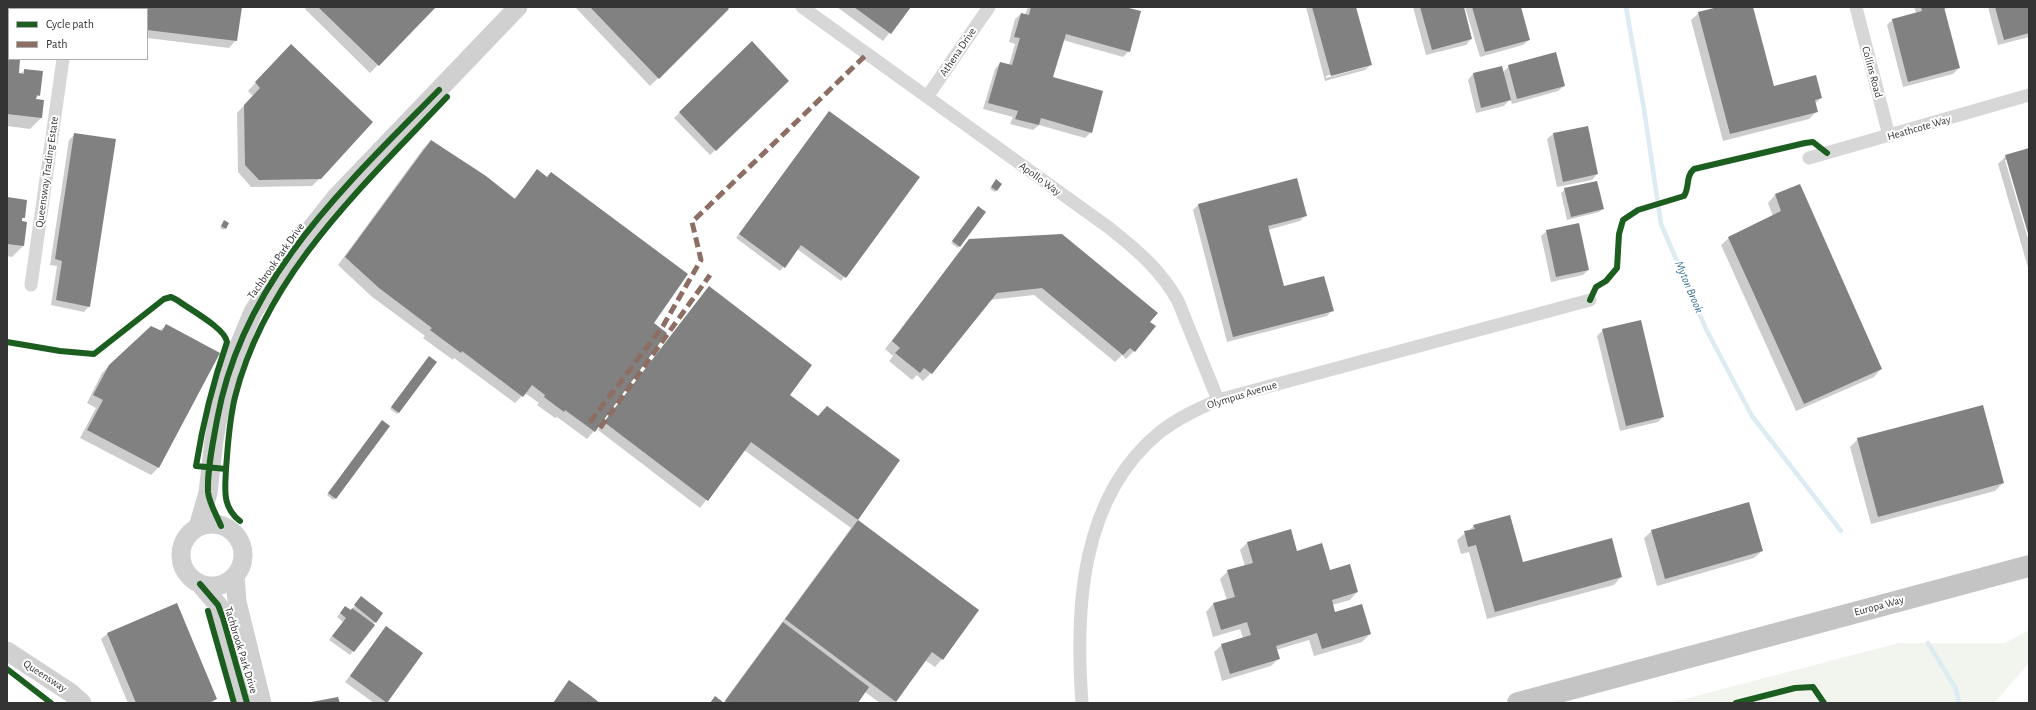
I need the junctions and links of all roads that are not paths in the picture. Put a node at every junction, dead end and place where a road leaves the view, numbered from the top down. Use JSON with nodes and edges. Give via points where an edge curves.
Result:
{"nodes":[{"id":1,"x":518,"y":7,"type":"edge"},
{"id":2,"x":802,"y":7,"type":"edge"},
{"id":3,"x":989,"y":7,"type":"edge"},
{"id":4,"x":1856,"y":7,"type":"edge"},
{"id":5,"x":63,"y":60,"type":"edge"},
{"id":6,"x":2029,"y":95,"type":"edge"},
{"id":7,"x":927,"y":98,"type":"junction"},
{"id":8,"x":1889,"y":136,"type":"junction"},
{"id":9,"x":1809,"y":158,"type":"dead end"},
{"id":10,"x":31,"y":285,"type":"dead end"},
{"id":11,"x":1590,"y":300,"type":"dead end"},
{"id":12,"x":1218,"y":400,"type":"junction"},
{"id":13,"x":208,"y":493,"type":"junction"},
{"id":14,"x":221,"y":526,"type":"junction"},
{"id":15,"x":198,"y":527,"type":"junction"},
{"id":16,"x":2029,"y":566,"type":"edge"},
{"id":17,"x":235,"y":576,"type":"junction"},
{"id":18,"x":200,"y":584,"type":"junction"},
{"id":19,"x":1729,"y":646,"type":"junction"},
{"id":20,"x":7,"y":651,"type":"edge"},
{"id":21,"x":82,"y":703,"type":"edge"},
{"id":22,"x":247,"y":703,"type":"edge"},
{"id":23,"x":262,"y":703,"type":"edge"},
{"id":24,"x":1082,"y":703,"type":"edge"},
{"id":25,"x":1518,"y":703,"type":"edge"},
{"id":26,"x":1554,"y":703,"type":"edge"}],
"edges":[{"from":1,"to":13,"type":"street","name":"Tachbrook Park Drive","via":[[348,184],[280,269],[253,312],[228,374],[214,440]]},
{"from":2,"to":7,"type":"street","name":"Apollo Way"},
{"from":3,"to":7,"type":"street","name":"Athena Drive"},
{"from":4,"to":8,"type":"street","name":"Collins Road"},
{"from":5,"to":10,"type":"street","name":"Queensway Trading Estate"},
{"from":6,"to":8,"type":"street","name":"Heathcote Way"},
{"from":7,"to":12,"type":"street","name":"Apollo Way","via":[[1108,227],[1147,259],[1167,282],[1178,301]]},
{"from":8,"to":9,"type":"street","name":"Heathcote Way"},
{"from":11,"to":12,"type":"street","name":"Olympus Avenue"},
{"from":12,"to":24,"type":"street","name":"Olympus Avenue","via":[[1189,413],[1160,432],[1141,451],[1110,494],[1098,520],[1084,590],[1079,644]]},
{"from":13,"to":14,"type":"street","name":"Tachbrook Park Drive"},
{"from":13,"to":15,"type":"street","name":"Tachbrook Park Drive"},
{"from":14,"to":15,"type":"street","via":[[208,524]]},
{"from":14,"to":17,"type":"street","name":"Tachbrook Park Drive","via":[[233,533],[241,547],[242,563]]},
{"from":15,"to":18,"type":"street","name":"Tachbrook Park Drive","via":[[185,539],[181,556],[186,572]]},
{"from":16,"to":19,"type":"highway","name":"Europa Way"},
{"from":17,"to":18,"type":"street","via":[[221,585]]},
{"from":17,"to":23,"type":"street","name":"Tachbrook Park Drive","via":[[237,602]]},
{"from":18,"to":22,"type":"street","name":"Tachbrook Park Drive","via":[[218,606],[223,618]]},
{"from":19,"to":25,"type":"highway","name":"Europa Way"},
{"from":19,"to":26,"type":"highway","name":"Europa Way"},
{"from":20,"to":21,"type":"street","name":"Queensway"}]}
